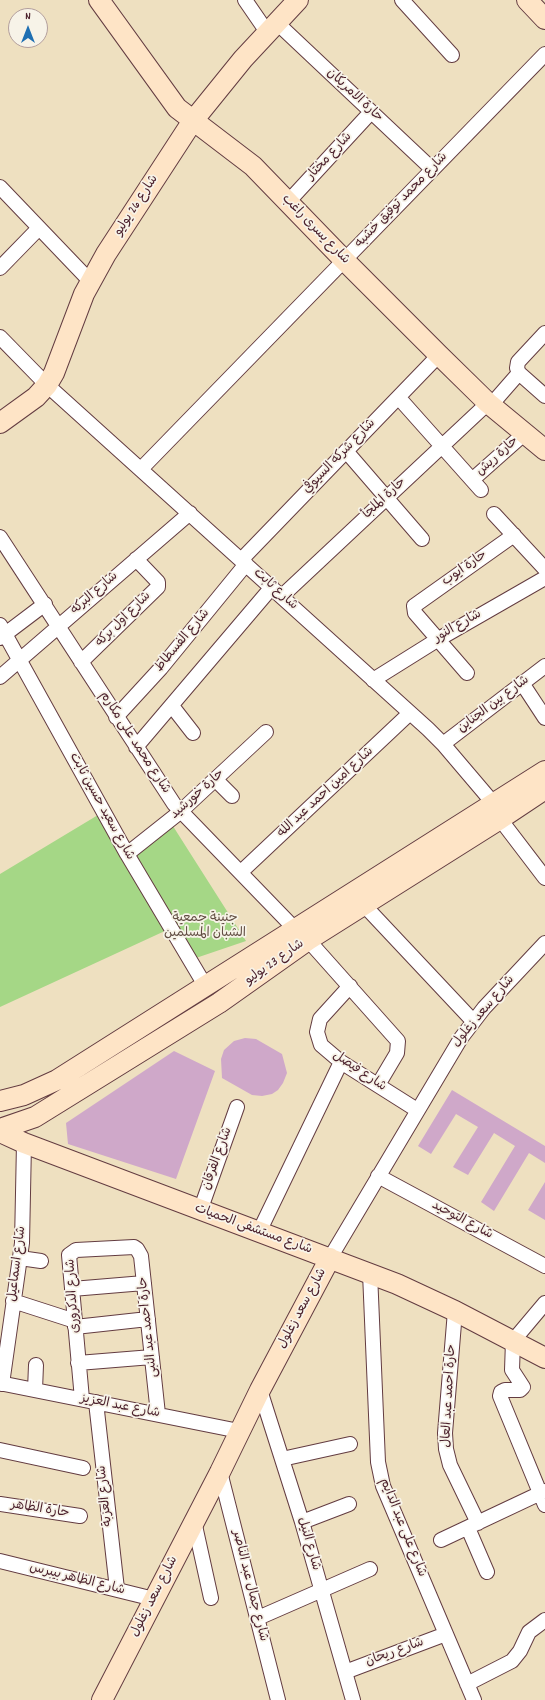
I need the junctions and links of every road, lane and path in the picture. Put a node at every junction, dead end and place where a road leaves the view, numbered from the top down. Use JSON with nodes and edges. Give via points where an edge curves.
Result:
{"nodes":[{"id":1,"x":245,"y":0,"type":"edge"},
{"id":2,"x":298,"y":0,"type":"edge"},
{"id":3,"x":402,"y":0,"type":"edge"},
{"id":4,"x":527,"y":0,"type":"edge"},
{"id":5,"x":101,"y":1,"type":"edge"},
{"id":6,"x":545,"y":19,"type":"edge"},
{"id":7,"x":272,"y":27,"type":"junction"},
{"id":8,"x":545,"y":54,"type":"edge"},
{"id":9,"x":452,"y":55,"type":"dead end"},
{"id":10,"x":372,"y":112,"type":"junction"},
{"id":11,"x":192,"y":122,"type":"junction"},
{"id":12,"x":432,"y":169,"type":"junction"},
{"id":13,"x":0,"y":187,"type":"edge"},
{"id":14,"x":288,"y":202,"type":"junction"},
{"id":15,"x":39,"y":228,"type":"junction"},
{"id":16,"x":344,"y":260,"type":"junction"},
{"id":17,"x":0,"y":268,"type":"edge"},
{"id":18,"x":90,"y":281,"type":"junction"},
{"id":19,"x":545,"y":333,"type":"edge"},
{"id":20,"x":0,"y":337,"type":"edge"},
{"id":21,"x":439,"y":355,"type":"junction"},
{"id":22,"x":520,"y":373,"type":"junction"},
{"id":23,"x":47,"y":385,"type":"junction"},
{"id":24,"x":545,"y":396,"type":"edge"},
{"id":25,"x":398,"y":398,"type":"junction"},
{"id":26,"x":489,"y":404,"type":"junction"},
{"id":27,"x":0,"y":423,"type":"edge"},
{"id":28,"x":525,"y":433,"type":"junction"},
{"id":29,"x":441,"y":446,"type":"junction"},
{"id":30,"x":545,"y":450,"type":"edge"},
{"id":31,"x":346,"y":451,"type":"junction"},
{"id":32,"x":141,"y":468,"type":"junction"},
{"id":33,"x":386,"y":497,"type":"junction"},
{"id":34,"x":190,"y":513,"type":"junction"},
{"id":35,"x":494,"y":514,"type":"dead end"},
{"id":36,"x":514,"y":535,"type":"junction"},
{"id":37,"x":0,"y":537,"type":"edge"},
{"id":38,"x":422,"y":540,"type":"dead end"},
{"id":39,"x":136,"y":559,"type":"junction"},
{"id":40,"x":244,"y":562,"type":"junction"},
{"id":41,"x":545,"y":569,"type":"edge"},
{"id":42,"x":545,"y":578,"type":"edge"},
{"id":43,"x":277,"y":591,"type":"junction"},
{"id":44,"x":45,"y":604,"type":"junction"},
{"id":45,"x":59,"y":625,"type":"junction"},
{"id":46,"x":2,"y":632,"type":"edge"},
{"id":47,"x":436,"y":640,"type":"junction"},
{"id":48,"x":20,"y":660,"type":"junction"},
{"id":49,"x":81,"y":662,"type":"junction"},
{"id":50,"x":545,"y":666,"type":"edge"},
{"id":51,"x":467,"y":673,"type":"dead end"},
{"id":52,"x":0,"y":677,"type":"edge"},
{"id":53,"x":373,"y":680,"type":"junction"},
{"id":54,"x":522,"y":683,"type":"junction"},
{"id":55,"x":172,"y":706,"type":"junction"},
{"id":56,"x":410,"y":713,"type":"junction"},
{"id":57,"x":116,"y":717,"type":"junction"},
{"id":58,"x":545,"y":718,"type":"edge"},
{"id":59,"x":193,"y":732,"type":"dead end"},
{"id":60,"x":266,"y":732,"type":"dead end"},
{"id":61,"x":443,"y":744,"type":"junction"},
{"id":62,"x":136,"y":747,"type":"junction"},
{"id":63,"x":545,"y":771,"type":"edge"},
{"id":64,"x":216,"y":779,"type":"junction"},
{"id":65,"x":545,"y":789,"type":"edge"},
{"id":66,"x":232,"y":796,"type":"dead end"},
{"id":67,"x":180,"y":812,"type":"junction"},
{"id":68,"x":497,"y":812,"type":"junction"},
{"id":69,"x":126,"y":854,"type":"junction"},
{"id":70,"x":241,"y":872,"type":"junction"},
{"id":71,"x":545,"y":878,"type":"edge"},
{"id":72,"x":363,"y":904,"type":"junction"},
{"id":73,"x":301,"y":934,"type":"junction"},
{"id":74,"x":545,"y":943,"type":"edge"},
{"id":75,"x":350,"y":986,"type":"junction"},
{"id":76,"x":206,"y":987,"type":"junction"},
{"id":77,"x":473,"y":1021,"type":"junction"},
{"id":78,"x":341,"y":1062,"type":"junction"},
{"id":79,"x":378,"y":1085,"type":"junction"},
{"id":80,"x":40,"y":1089,"type":"junction"},
{"id":81,"x":0,"y":1101,"type":"edge"},
{"id":82,"x":237,"y":1107,"type":"dead end"},
{"id":83,"x":48,"y":1109,"type":"junction"},
{"id":84,"x":417,"y":1110,"type":"junction"},
{"id":85,"x":0,"y":1130,"type":"edge"},
{"id":86,"x":24,"y":1143,"type":"junction"},
{"id":87,"x":378,"y":1176,"type":"junction"},
{"id":88,"x":200,"y":1211,"type":"junction"},
{"id":89,"x":258,"y":1232,"type":"junction"},
{"id":90,"x":130,"y":1247,"type":"joint"},
{"id":91,"x":20,"y":1258,"type":"junction"},
{"id":92,"x":330,"y":1258,"type":"junction"},
{"id":93,"x":41,"y":1261,"type":"dead end"},
{"id":94,"x":545,"y":1266,"type":"edge"},
{"id":95,"x":370,"y":1273,"type":"junction"},
{"id":96,"x":144,"y":1283,"type":"junction"},
{"id":97,"x":72,"y":1289,"type":"junction"},
{"id":98,"x":13,"y":1301,"type":"junction"},
{"id":99,"x":545,"y":1303,"type":"edge"},
{"id":100,"x":455,"y":1311,"type":"junction"},
{"id":101,"x":148,"y":1319,"type":"junction"},
{"id":102,"x":75,"y":1324,"type":"junction"},
{"id":103,"x":5,"y":1329,"type":"edge"},
{"id":104,"x":513,"y":1341,"type":"junction"},
{"id":105,"x":152,"y":1357,"type":"junction"},
{"id":106,"x":545,"y":1358,"type":"edge"},
{"id":107,"x":78,"y":1363,"type":"junction"},
{"id":108,"x":36,"y":1365,"type":"dead end"},
{"id":109,"x":1,"y":1384,"type":"edge"},
{"id":110,"x":35,"y":1390,"type":"junction"},
{"id":111,"x":260,"y":1390,"type":"junction"},
{"id":112,"x":82,"y":1399,"type":"junction"},
{"id":113,"x":96,"y":1402,"type":"junction"},
{"id":114,"x":158,"y":1414,"type":"junction"},
{"id":115,"x":240,"y":1431,"type":"junction"},
{"id":116,"x":350,"y":1444,"type":"dead end"},
{"id":117,"x":0,"y":1450,"type":"edge"},
{"id":118,"x":282,"y":1459,"type":"junction"},
{"id":119,"x":83,"y":1468,"type":"dead end"},
{"id":120,"x":220,"y":1472,"type":"junction"},
{"id":121,"x":543,"y":1496,"type":"edge"},
{"id":122,"x":0,"y":1504,"type":"edge"},
{"id":123,"x":349,"y":1504,"type":"dead end"},
{"id":124,"x":80,"y":1516,"type":"dead end"},
{"id":125,"x":194,"y":1521,"type":"junction"},
{"id":126,"x":302,"y":1522,"type":"junction"},
{"id":127,"x":473,"y":1525,"type":"junction"},
{"id":128,"x":441,"y":1540,"type":"dead end"},
{"id":129,"x":0,"y":1560,"type":"edge"},
{"id":130,"x":370,"y":1569,"type":"dead end"},
{"id":131,"x":487,"y":1572,"type":"dead end"},
{"id":132,"x":117,"y":1590,"type":"junction"},
{"id":133,"x":321,"y":1590,"type":"junction"},
{"id":134,"x":211,"y":1598,"type":"dead end"},
{"id":135,"x":154,"y":1599,"type":"junction"},
{"id":136,"x":258,"y":1618,"type":"junction"},
{"id":137,"x":545,"y":1620,"type":"edge"},
{"id":138,"x":446,"y":1634,"type":"junction"},
{"id":139,"x":345,"y":1672,"type":"junction"},
{"id":140,"x":467,"y":1684,"type":"junction"},
{"id":141,"x":102,"y":1700,"type":"edge"},
{"id":142,"x":278,"y":1700,"type":"edge"},
{"id":143,"x":353,"y":1700,"type":"edge"},
{"id":144,"x":474,"y":1700,"type":"edge"}],
"edges":[{"from":1,"to":7,"type":"street","name":"حارة الامريكان"},
{"from":2,"to":7,"type":"main road","name":"شارع 26 يوليو"},
{"from":3,"to":9,"type":"street"},
{"from":4,"to":6,"type":"main road"},
{"from":5,"to":11,"type":"main road","name":"شارع يسرى راغب","via":[[170,100]]},
{"from":7,"to":10,"type":"street","name":"حارة الامريكان"},
{"from":7,"to":11,"type":"main road","name":"شارع 26 يوليو","via":[[243,58]]},
{"from":8,"to":12,"type":"street","name":"شارع محمد توفيق خشبه"},
{"from":10,"to":12,"type":"street","name":"حارة الامريكان"},
{"from":10,"to":14,"type":"street","name":"شارع مختار"},
{"from":11,"to":14,"type":"main road","name":"شارع يسرى راغب","via":[[239,154]]},
{"from":11,"to":18,"type":"main road","name":"شارع 26 يوليو"},
{"from":12,"to":16,"type":"street","name":"شارع محمد توفيق خشبه"},
{"from":13,"to":15,"type":"street"},
{"from":14,"to":16,"type":"main road","name":"شارع يسرى راغب"},
{"from":15,"to":17,"type":"street"},
{"from":15,"to":18,"type":"street"},
{"from":16,"to":21,"type":"main road","name":"شارع يسرى راغب"},
{"from":16,"to":32,"type":"street","name":"شارع محمد توفيق خشبه"},
{"from":18,"to":23,"type":"main road","name":"شارع 26 يوليو"},
{"from":19,"to":22,"type":"street","via":[[518,362],[517,368]]},
{"from":20,"to":23,"type":"street","name":"شارع ثابت"},
{"from":21,"to":25,"type":"street","name":"شارع شركه السيوفي"},
{"from":21,"to":26,"type":"main road","name":"شارع يسرى راغب"},
{"from":22,"to":24,"type":"street"},
{"from":22,"to":26,"type":"street","name":"حارة الملجأ"},
{"from":23,"to":27,"type":"main road","name":"شارع 26 يوليو","via":[[36,397]]},
{"from":23,"to":32,"type":"street","name":"شارع ثابت"},
{"from":25,"to":29,"type":"street"},
{"from":25,"to":31,"type":"street","name":"شارع شركه السيوفي"},
{"from":26,"to":28,"type":"main road","name":"شارع يسرى راغب"},
{"from":26,"to":29,"type":"street","name":"حارة الملجأ"},
{"from":28,"to":29,"type":"street","name":"حارة ريش","via":[[476,485]]},
{"from":28,"to":30,"type":"main road","name":"شارع يسرى راغب"},
{"from":29,"to":33,"type":"street","name":"حارة الملجأ"},
{"from":31,"to":33,"type":"street"},
{"from":31,"to":40,"type":"street","name":"شارع شركه السيوفي"},
{"from":32,"to":34,"type":"street","name":"شارع ثابت"},
{"from":33,"to":38,"type":"street"},
{"from":33,"to":43,"type":"street","name":"حارة الملجأ"},
{"from":34,"to":39,"type":"street","name":"شارع البركه"},
{"from":34,"to":40,"type":"street","name":"شارع ثابت"},
{"from":35,"to":36,"type":"street"},
{"from":36,"to":41,"type":"street"},
{"from":36,"to":47,"type":"street","name":"حارة ايوب","via":[[416,602],[415,613]]},
{"from":37,"to":44,"type":"street","name":"شارع محمد على مكارم"},
{"from":39,"to":45,"type":"street","name":"شارع البركه"},
{"from":39,"to":49,"type":"street","name":"شارع اول بركه","via":[[158,582],[158,586]]},
{"from":40,"to":43,"type":"street","name":"شارع ثابت"},
{"from":40,"to":57,"type":"street","name":"شارع الفسطاط","via":[[161,668]]},
{"from":42,"to":47,"type":"street","name":"شارع النور"},
{"from":43,"to":53,"type":"street","name":"شارع ثابت"},
{"from":43,"to":55,"type":"street","name":"حارة الملجأ"},
{"from":44,"to":45,"type":"street","name":"شارع محمد على مكارم"},
{"from":44,"to":46,"type":"street"},
{"from":45,"to":48,"type":"street","name":"شارع البركه"},
{"from":45,"to":49,"type":"street","name":"شارع محمد على مكارم"},
{"from":46,"to":48,"type":"street","name":"شارع سعيد حسين ثابت"},
{"from":47,"to":51,"type":"street"},
{"from":47,"to":53,"type":"street","name":"شارع النور"},
{"from":48,"to":52,"type":"street","name":"شارع البركه"},
{"from":48,"to":69,"type":"street","name":"شارع سعيد حسين ثابت"},
{"from":49,"to":57,"type":"street","name":"شارع محمد على مكارم"},
{"from":50,"to":54,"type":"street","name":"شارع بين الجناين"},
{"from":53,"to":56,"type":"street","name":"شارع ثابت"},
{"from":54,"to":58,"type":"street"},
{"from":54,"to":61,"type":"street","name":"شارع بين الجناين"},
{"from":55,"to":59,"type":"street"},
{"from":55,"to":62,"type":"street","name":"حارة الملجأ"},
{"from":56,"to":61,"type":"street","name":"شارع ثابت"},
{"from":56,"to":70,"type":"street","name":"شارع امين احمد عبد الله"},
{"from":57,"to":62,"type":"street","name":"شارع محمد على مكارم"},
{"from":60,"to":64,"type":"street","name":"حارة خورشيد"},
{"from":61,"to":68,"type":"street","name":"شارع ثابت"},
{"from":62,"to":67,"type":"street","name":"شارع محمد على مكارم"},
{"from":63,"to":68,"type":"main road","name":"شارع 23 يوليو"},
{"from":64,"to":66,"type":"street"},
{"from":64,"to":67,"type":"street","name":"حارة خورشيد"},
{"from":65,"to":68,"type":"main road","name":"شارع 23 يوليو"},
{"from":67,"to":69,"type":"street","name":"حارة خورشيد"},
{"from":67,"to":70,"type":"street","name":"شارع محمد على مكارم"},
{"from":68,"to":71,"type":"street","name":"شارع ثابت"},
{"from":68,"to":72,"type":"main road","name":"شارع 23 يوليو"},
{"from":68,"to":73,"type":"main road","name":"شارع 23 يوليو"},
{"from":69,"to":76,"type":"street","name":"شارع سعيد حسين ثابت"},
{"from":70,"to":73,"type":"street","name":"شارع محمد على مكارم"},
{"from":72,"to":73,"type":"main road","name":"شارع 23 يوليو"},
{"from":72,"to":77,"type":"street"},
{"from":73,"to":75,"type":"street","name":"شارع محمد على مكارم"},
{"from":73,"to":76,"type":"main road","name":"شارع 23 يوليو"},
{"from":73,"to":83,"type":"main road","name":"شارع 23 يوليو","via":[[219,1003]]},
{"from":74,"to":77,"type":"street","name":"شارع سعد زغلول"},
{"from":75,"to":78,"type":"street","name":"شارع فيصل","via":[[320,1019],[317,1032],[321,1045]]},
{"from":75,"to":79,"type":"street","name":"شارع محمد على مكارم","via":[[396,1037],[399,1045],[398,1053]]},
{"from":76,"to":80,"type":"main road","name":"شارع 23 يوليو"},
{"from":77,"to":84,"type":"street","name":"شارع سعد زغلول"},
{"from":78,"to":79,"type":"street","name":"شارع فيصل"},
{"from":78,"to":89,"type":"street"},
{"from":79,"to":84,"type":"street","name":"شارع فيصل"},
{"from":80,"to":81,"type":"main road","name":"شارع 23 يوليو"},
{"from":80,"to":83,"type":"main road"},
{"from":82,"to":88,"type":"street","name":"شارع الفرقان"},
{"from":83,"to":85,"type":"main road","name":"شارع 23 يوليو","via":[[35,1117]]},
{"from":84,"to":87,"type":"street","name":"شارع سعد زغلول"},
{"from":85,"to":86,"type":"main road","name":"شارع مستشفى الحميات"},
{"from":86,"to":88,"type":"main road","name":"شارع مستشفى الحميات"},
{"from":86,"to":91,"type":"street","name":"شارع اسماعيل"},
{"from":87,"to":92,"type":"street","name":"شارع سعد زغلول"},
{"from":87,"to":94,"type":"street","name":"شارع التوحيد"},
{"from":88,"to":89,"type":"main road","name":"شارع مستشفى الحميات"},
{"from":89,"to":92,"type":"main road","name":"شارع مستشفى الحميات"},
{"from":90,"to":96,"type":"street","name":"حارة احمد عبد النبى","via":[[140,1252]]},
{"from":90,"to":97,"type":"street","name":"شارع الدكرورى","via":[[73,1251],[69,1258]]},
{"from":91,"to":93,"type":"street"},
{"from":91,"to":98,"type":"street","name":"شارع اسماعيل"},
{"from":92,"to":95,"type":"main road","name":"شارع مستشفى الحميات"},
{"from":92,"to":111,"type":"main road","name":"شارع سعد زغلول"},
{"from":95,"to":100,"type":"main road","name":"شارع مستشفى الحميات"},
{"from":95,"to":138,"type":"street","name":"شارع على عبد الدايم","via":[[380,1474],[387,1497]]},
{"from":96,"to":97,"type":"street"},
{"from":96,"to":101,"type":"street","name":"حارة احمد عبد النبى"},
{"from":97,"to":102,"type":"street","name":"شارع الدكرورى"},
{"from":98,"to":102,"type":"street"},
{"from":98,"to":103,"type":"street","name":"شارع اسماعيل"},
{"from":99,"to":104,"type":"street"},
{"from":100,"to":104,"type":"main road","name":"شارع مستشفى الحميات"},
{"from":100,"to":127,"type":"street","name":"حارة احمد عبد العال","via":[[445,1433],[446,1449]]},
{"from":101,"to":102,"type":"street"},
{"from":101,"to":105,"type":"street","name":"حارة احمد عبد النبى"},
{"from":102,"to":107,"type":"street","name":"شارع الدكرورى"},
{"from":103,"to":109,"type":"street","name":"شارع اسماعيل"},
{"from":104,"to":106,"type":"main road","name":"شارع مستشفى الحميات"},
{"from":104,"to":121,"type":"street","via":[[512,1370],[523,1388],[505,1390],[500,1396]]},
{"from":105,"to":107,"type":"street"},
{"from":105,"to":114,"type":"street","name":"حارة احمد عبد النبى"},
{"from":107,"to":112,"type":"street","name":"شارع الدكرورى"},
{"from":108,"to":110,"type":"street"},
{"from":109,"to":110,"type":"street","name":"شارع عبد العزيز"},
{"from":110,"to":112,"type":"street","name":"شارع عبد العزيز"},
{"from":111,"to":115,"type":"main road","name":"شارع سعد زغلول"},
{"from":111,"to":118,"type":"street","name":"شارع النيل"},
{"from":112,"to":113,"type":"street","name":"شارع عبد العزيز"},
{"from":113,"to":114,"type":"street","name":"شارع عبد العزيز"},
{"from":113,"to":132,"type":"street","name":"شارع العزبة"},
{"from":114,"to":115,"type":"street","name":"شارع عبد العزيز"},
{"from":115,"to":120,"type":"main road","name":"شارع سعد زغلول"},
{"from":116,"to":118,"type":"street"},
{"from":117,"to":119,"type":"street"},
{"from":118,"to":126,"type":"street","name":"شارع النيل"},
{"from":120,"to":125,"type":"main road","name":"شارع سعد زغلول"},
{"from":120,"to":136,"type":"street","name":"شارع جمال عبد الناصر"},
{"from":121,"to":127,"type":"street"},
{"from":122,"to":124,"type":"street","name":"حارة الظاهر"},
{"from":123,"to":126,"type":"street"},
{"from":125,"to":134,"type":"street"},
{"from":125,"to":135,"type":"main road","name":"شارع سعد زغلول"},
{"from":126,"to":133,"type":"street","name":"شارع النيل"},
{"from":127,"to":128,"type":"street"},
{"from":127,"to":131,"type":"street","name":"حارة احمد عبد العال"},
{"from":129,"to":132,"type":"street","name":"شارع الظاهر بيبرس"},
{"from":130,"to":133,"type":"street"},
{"from":132,"to":135,"type":"street","name":"شارع الظاهر بيبرس"},
{"from":133,"to":136,"type":"street"},
{"from":133,"to":139,"type":"street","name":"شارع النيل"},
{"from":135,"to":141,"type":"main road","name":"شارع سعد زغلول"},
{"from":136,"to":142,"type":"street","name":"شارع جمال عبد الناصر"},
{"from":137,"to":140,"type":"street","via":[[529,1632],[520,1652],[512,1661]]},
{"from":138,"to":139,"type":"street","name":"شارع ريحان"},
{"from":138,"to":140,"type":"street","name":"شارع على عبد الدايم"},
{"from":139,"to":143,"type":"street","name":"شارع النيل"},
{"from":140,"to":144,"type":"street","name":"شارع على عبد الدايم"}]}
